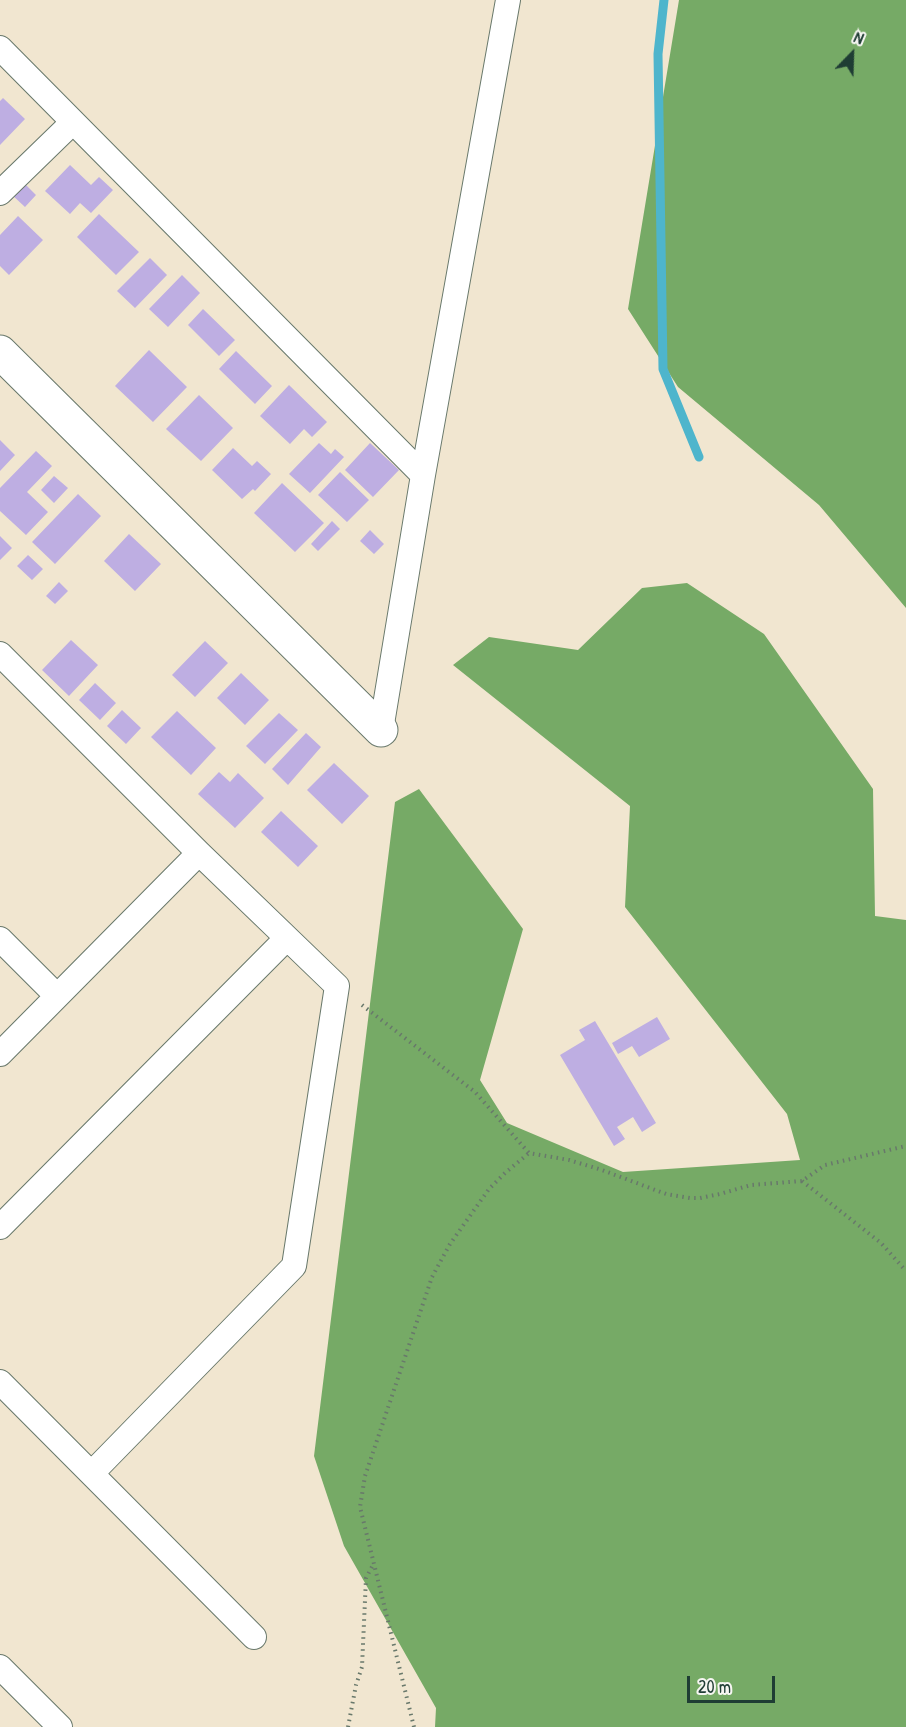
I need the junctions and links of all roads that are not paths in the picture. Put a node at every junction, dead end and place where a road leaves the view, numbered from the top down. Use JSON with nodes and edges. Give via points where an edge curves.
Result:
{"nodes":[{"id":1,"x":508,"y":0,"type":"edge"},
{"id":2,"x":0,"y":48,"type":"edge"},
{"id":3,"x":73,"y":122,"type":"junction"},
{"id":4,"x":0,"y":193,"type":"edge"},
{"id":5,"x":0,"y":352,"type":"edge"},
{"id":6,"x":423,"y":475,"type":"junction"},
{"id":7,"x":0,"y":654,"type":"edge"},
{"id":8,"x":381,"y":730,"type":"joint"},
{"id":9,"x":199,"y":853,"type":"junction"},
{"id":10,"x":287,"y":938,"type":"junction"},
{"id":11,"x":0,"y":939,"type":"edge"},
{"id":12,"x":57,"y":996,"type":"junction"},
{"id":13,"x":0,"y":1054,"type":"edge"},
{"id":14,"x":0,"y":1227,"type":"edge"},
{"id":15,"x":0,"y":1383,"type":"edge"},
{"id":16,"x":92,"y":1473,"type":"junction"},
{"id":17,"x":254,"y":1637,"type":"dead end"},
{"id":18,"x":0,"y":1667,"type":"edge"},
{"id":19,"x":60,"y":1727,"type":"edge"}],
"edges":[{"from":1,"to":6,"type":"street"},
{"from":2,"to":3,"type":"street"},
{"from":3,"to":4,"type":"street"},
{"from":3,"to":6,"type":"street"},
{"from":5,"to":8,"type":"street"},
{"from":6,"to":8,"type":"street"},
{"from":7,"to":9,"type":"street"},
{"from":9,"to":10,"type":"street"},
{"from":9,"to":12,"type":"street"},
{"from":10,"to":14,"type":"street"},
{"from":10,"to":16,"type":"street","via":[[337,986],[294,1266]]},
{"from":11,"to":12,"type":"street"},
{"from":12,"to":13,"type":"street"},
{"from":15,"to":16,"type":"street"},
{"from":16,"to":17,"type":"street"},
{"from":18,"to":19,"type":"street"}]}
